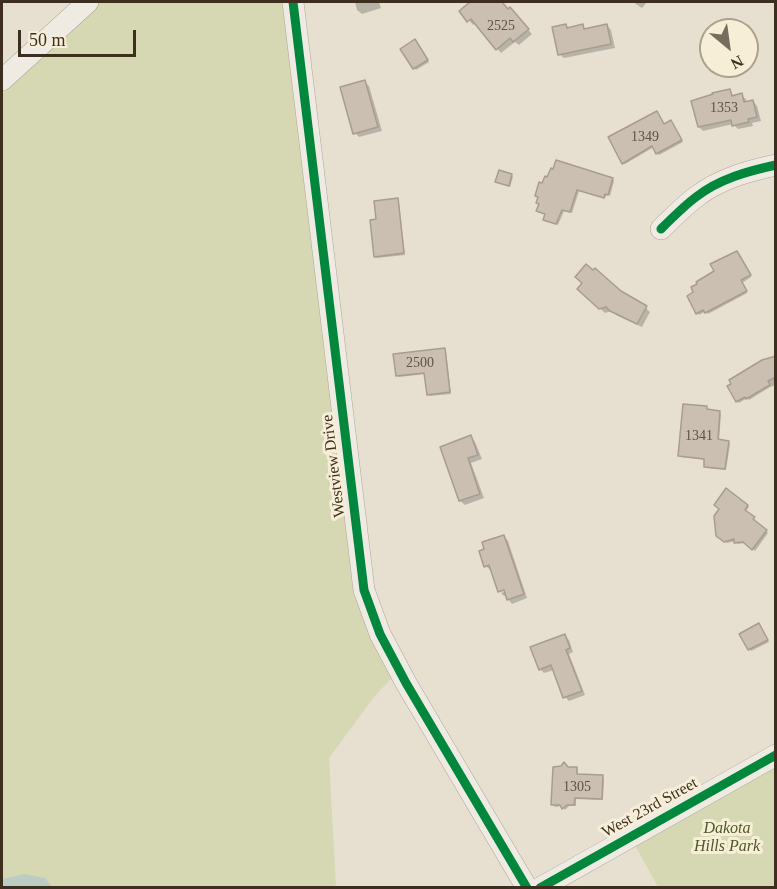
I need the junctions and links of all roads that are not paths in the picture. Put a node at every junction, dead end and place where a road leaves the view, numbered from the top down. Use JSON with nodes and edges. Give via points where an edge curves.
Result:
{"nodes":[{"id":1,"x":88,"y":2,"type":"edge"},
{"id":2,"x":293,"y":2,"type":"edge"},
{"id":3,"x":2,"y":80,"type":"edge"},
{"id":4,"x":776,"y":165,"type":"edge"},
{"id":5,"x":661,"y":229,"type":"dead end"},
{"id":6,"x":776,"y":755,"type":"edge"},
{"id":7,"x":527,"y":888,"type":"edge"},
{"id":8,"x":540,"y":888,"type":"edge"}],
"edges":[{"from":1,"to":3,"type":"street"},
{"from":2,"to":7,"type":"street","name":"Westview Drive","via":[[364,590],[380,634],[406,683]]},
{"from":4,"to":5,"type":"street","via":[[717,183],[696,196]]},
{"from":6,"to":8,"type":"street","name":"West 23rd Street"}]}
